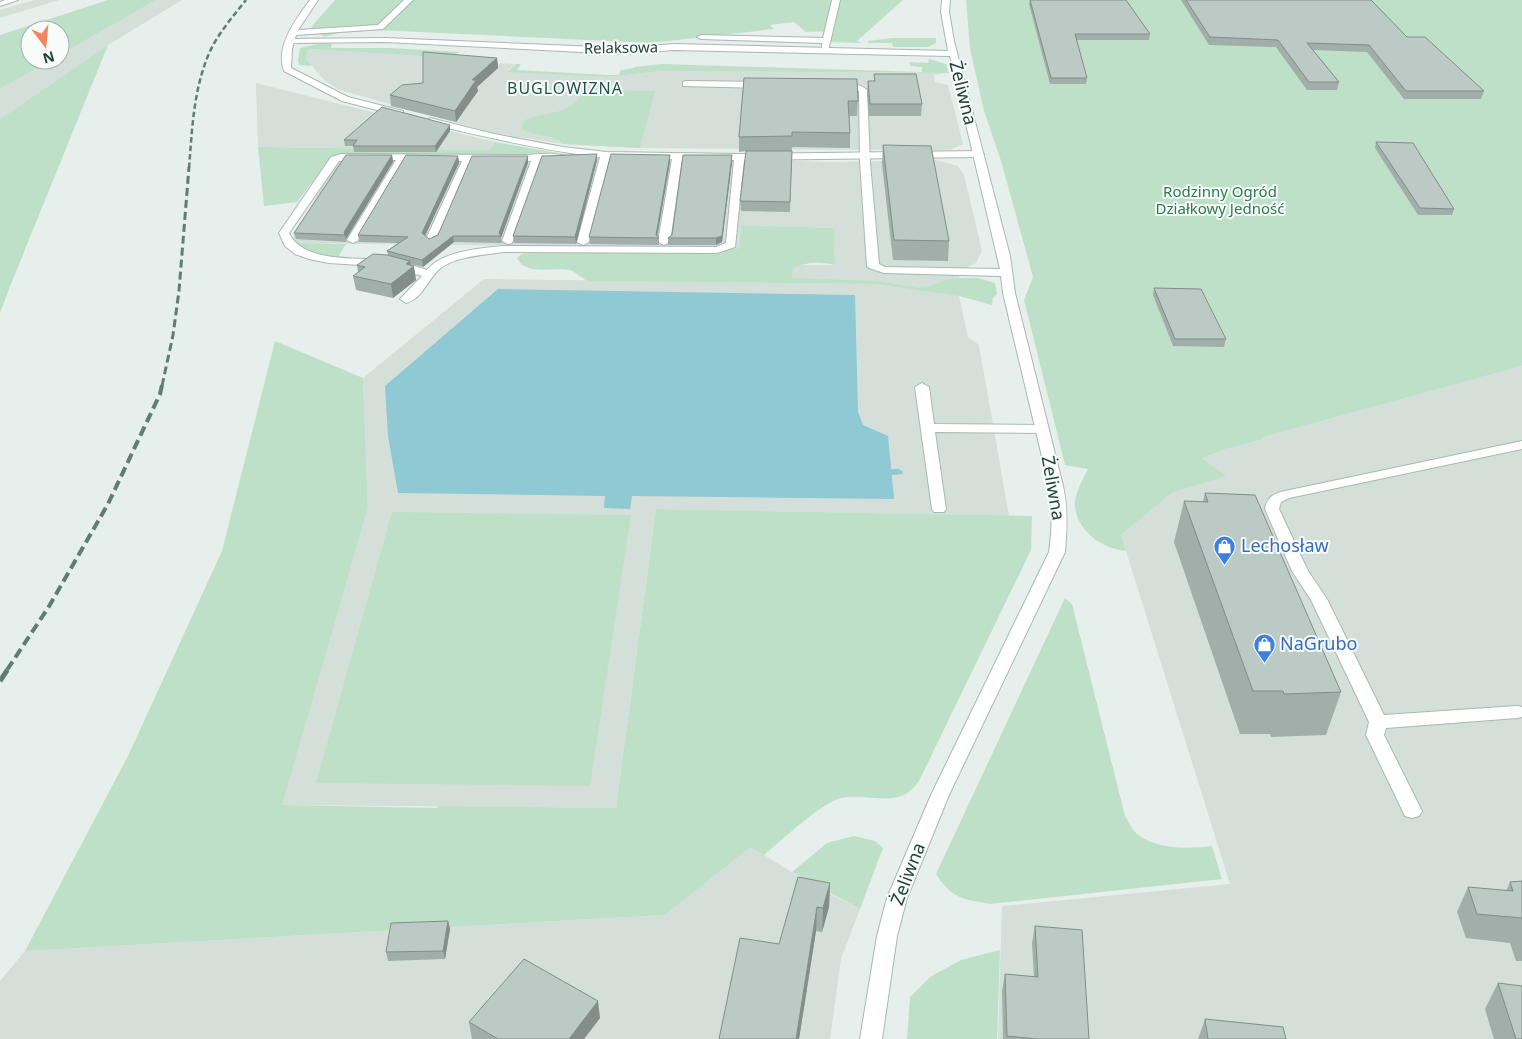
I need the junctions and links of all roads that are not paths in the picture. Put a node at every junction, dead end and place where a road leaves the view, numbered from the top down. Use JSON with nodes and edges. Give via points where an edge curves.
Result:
{"nodes":[{"id":1,"x":14,"y":0,"type":"edge"},
{"id":2,"x":314,"y":0,"type":"edge"},
{"id":3,"x":410,"y":0,"type":"edge"},
{"id":4,"x":836,"y":0,"type":"edge"},
{"id":5,"x":946,"y":0,"type":"edge"},
{"id":6,"x":0,"y":4,"type":"edge"},
{"id":7,"x":291,"y":37,"type":"junction"},
{"id":8,"x":701,"y":37,"type":"dead end"},
{"id":9,"x":826,"y":42,"type":"junction"},
{"id":10,"x":825,"y":51,"type":"junction"},
{"id":11,"x":954,"y":54,"type":"junction"},
{"id":12,"x":686,"y":84,"type":"dead end"},
{"id":13,"x":774,"y":85,"type":"edge"},
{"id":14,"x":832,"y":86,"type":"edge"},
{"id":15,"x":406,"y":115,"type":"edge"},
{"id":16,"x":424,"y":119,"type":"edge"},
{"id":17,"x":600,"y":154,"type":"junction"},
{"id":18,"x":979,"y":154,"type":"junction"},
{"id":19,"x":404,"y":156,"type":"junction"},
{"id":20,"x":866,"y":156,"type":"junction"},
{"id":21,"x":469,"y":157,"type":"junction"},
{"id":22,"x":538,"y":157,"type":"junction"},
{"id":23,"x":677,"y":157,"type":"junction"},
{"id":24,"x":739,"y":157,"type":"junction"},
{"id":25,"x":353,"y":240,"type":"dead end"},
{"id":26,"x":431,"y":241,"type":"edge"},
{"id":27,"x":508,"y":241,"type":"dead end"},
{"id":28,"x":583,"y":242,"type":"dead end"},
{"id":29,"x":664,"y":242,"type":"dead end"},
{"id":30,"x":1006,"y":273,"type":"junction"},
{"id":31,"x":428,"y":274,"type":"junction"},
{"id":32,"x":406,"y":299,"type":"dead end"},
{"id":33,"x":922,"y":387,"type":"dead end"},
{"id":34,"x":927,"y":428,"type":"junction"},
{"id":35,"x":1041,"y":428,"type":"junction"},
{"id":36,"x":1522,"y":444,"type":"edge"},
{"id":37,"x":939,"y":509,"type":"dead end"},
{"id":38,"x":1517,"y":712,"type":"dead end"},
{"id":39,"x":1378,"y":722,"type":"junction"},
{"id":40,"x":1412,"y":811,"type":"dead end"},
{"id":41,"x":871,"y":1039,"type":"edge"}],
"edges":[{"from":1,"to":6,"type":"street"},
{"from":2,"to":7,"type":"street"},
{"from":3,"to":7,"type":"street","via":[[380,26]]},
{"from":4,"to":9,"type":"street"},
{"from":5,"to":11,"type":"street","name":"Żeliwna","via":[[945,12]]},
{"from":7,"to":10,"type":"street","name":"Relaksowa","via":[[621,51],[674,47]]},
{"from":7,"to":15,"type":"street","via":[[286,50],[287,69],[345,99]]},
{"from":8,"to":9,"type":"street"},
{"from":9,"to":10,"type":"street"},
{"from":10,"to":11,"type":"street","name":"Relaksowa"},
{"from":11,"to":18,"type":"street","name":"Żeliwna"},
{"from":12,"to":13,"type":"street"},
{"from":14,"to":20,"type":"street","via":[[863,90]]},
{"from":16,"to":17,"type":"street","via":[[494,137]]},
{"from":17,"to":22,"type":"street"},
{"from":17,"to":23,"type":"street"},
{"from":17,"to":28,"type":"street"},
{"from":18,"to":20,"type":"street"},
{"from":18,"to":30,"type":"street","name":"Żeliwna"},
{"from":19,"to":21,"type":"street"},
{"from":19,"to":25,"type":"street"},
{"from":19,"to":31,"type":"street","via":[[350,156],[335,160],[284,233],[285,240],[300,253],[392,264]]},
{"from":20,"to":24,"type":"street"},
{"from":20,"to":30,"type":"street","via":[[872,266],[884,270]]},
{"from":21,"to":22,"type":"street"},
{"from":21,"to":26,"type":"street"},
{"from":22,"to":27,"type":"street"},
{"from":23,"to":24,"type":"street"},
{"from":23,"to":29,"type":"street"},
{"from":24,"to":31,"type":"street","via":[[731,245],[727,248],[488,250],[445,260]]},
{"from":30,"to":35,"type":"street","name":"Żeliwna"},
{"from":31,"to":32,"type":"street"},
{"from":33,"to":34,"type":"street"},
{"from":34,"to":35,"type":"street"},
{"from":34,"to":37,"type":"street"},
{"from":35,"to":41,"type":"street","name":"Żeliwna","via":[[1059,502],[1061,518],[1057,552],[940,795],[897,898],[887,936]]},
{"from":36,"to":39,"type":"street","via":[[1274,500],[1272,509],[1300,570],[1320,599]]},
{"from":38,"to":39,"type":"street"},
{"from":39,"to":40,"type":"street","via":[[1375,735]]}]}
